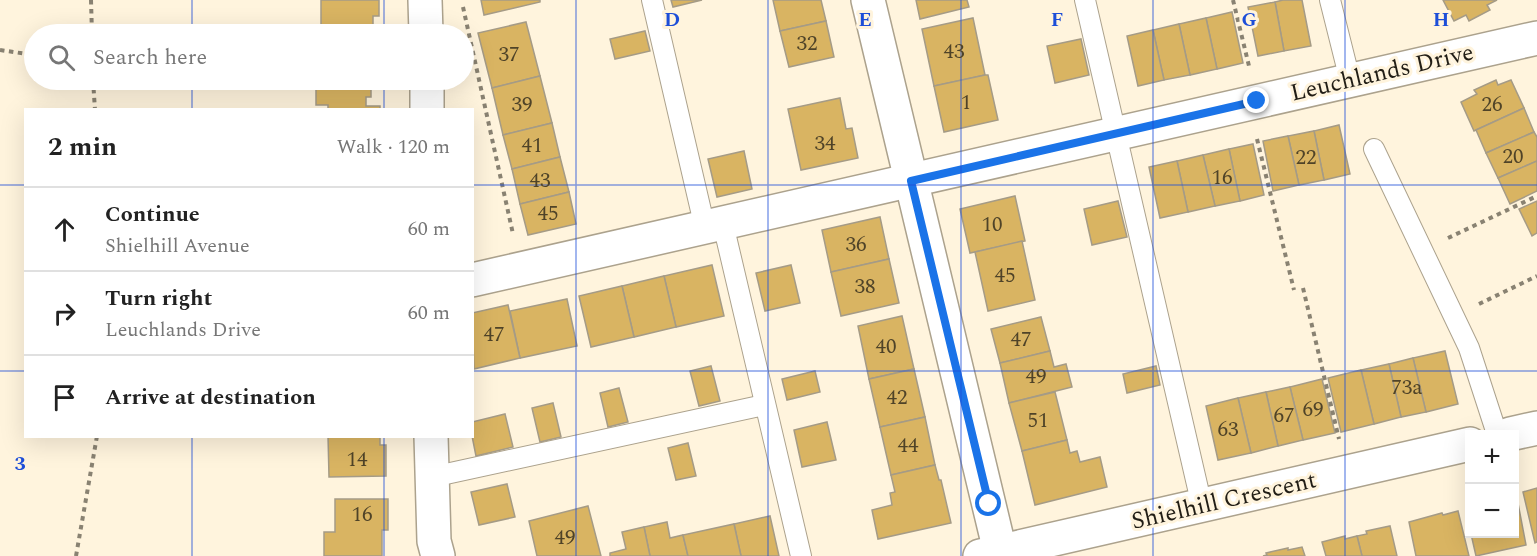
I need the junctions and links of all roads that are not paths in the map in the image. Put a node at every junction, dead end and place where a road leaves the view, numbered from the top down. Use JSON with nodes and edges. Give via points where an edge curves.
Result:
{"nodes":[{"id":1,"x":425,"y":0,"type":"edge"},
{"id":2,"x":652,"y":0,"type":"edge"},
{"id":3,"x":868,"y":0,"type":"edge"},
{"id":4,"x":1085,"y":0,"type":"edge"},
{"id":5,"x":1330,"y":0,"type":"edge"},
{"id":6,"x":426,"y":24,"type":"edge"},
{"id":7,"x":1536,"y":40,"type":"edge"},
{"id":8,"x":1350,"y":80,"type":"junction"},
{"id":9,"x":427,"y":90,"type":"edge"},
{"id":10,"x":427,"y":108,"type":"edge"},
{"id":11,"x":1116,"y":135,"type":"junction"},
{"id":12,"x":1374,"y":149,"type":"dead end"},
{"id":13,"x":911,"y":181,"type":"junction"},
{"id":14,"x":714,"y":226,"type":"junction"},
{"id":15,"x":474,"y":280,"type":"edge"},
{"id":16,"x":764,"y":405,"type":"junction"},
{"id":17,"x":1537,"y":428,"type":"edge"},
{"id":18,"x":1496,"y":430,"type":"edge"},
{"id":19,"x":1519,"y":433,"type":"edge"},
{"id":20,"x":431,"y":438,"type":"edge"},
{"id":21,"x":1465,"y":445,"type":"edge"},
{"id":22,"x":432,"y":477,"type":"junction"},
{"id":23,"x":1202,"y":506,"type":"junction"},
{"id":24,"x":994,"y":554,"type":"edge"},
{"id":25,"x":438,"y":556,"type":"edge"},
{"id":26,"x":801,"y":556,"type":"edge"}],
"edges":[{"from":1,"to":6,"type":"street"},
{"from":2,"to":14,"type":"lane"},
{"from":3,"to":13,"type":"street"},
{"from":4,"to":11,"type":"lane"},
{"from":5,"to":8,"type":"lane"},
{"from":7,"to":8,"type":"street","name":"Leuchlands Drive"},
{"from":8,"to":11,"type":"street","name":"Leuchlands Drive"},
{"from":9,"to":10,"type":"street"},
{"from":11,"to":13,"type":"street","name":"Leuchlands Drive"},
{"from":11,"to":23,"type":"lane"},
{"from":12,"to":18,"type":"lane","via":[[1478,370]]},
{"from":13,"to":14,"type":"street","name":"Leuchlands Drive"},
{"from":13,"to":24,"type":"street"},
{"from":14,"to":15,"type":"street","name":"Leuchlands Drive"},
{"from":14,"to":16,"type":"lane"},
{"from":16,"to":22,"type":"lane"},
{"from":16,"to":26,"type":"lane"},
{"from":17,"to":19,"type":"street"},
{"from":20,"to":22,"type":"street"},
{"from":21,"to":23,"type":"street","name":"Shielhill Crescent"},
{"from":22,"to":25,"type":"street"},
{"from":23,"to":24,"type":"street","name":"Shielhill Crescent"}]}
